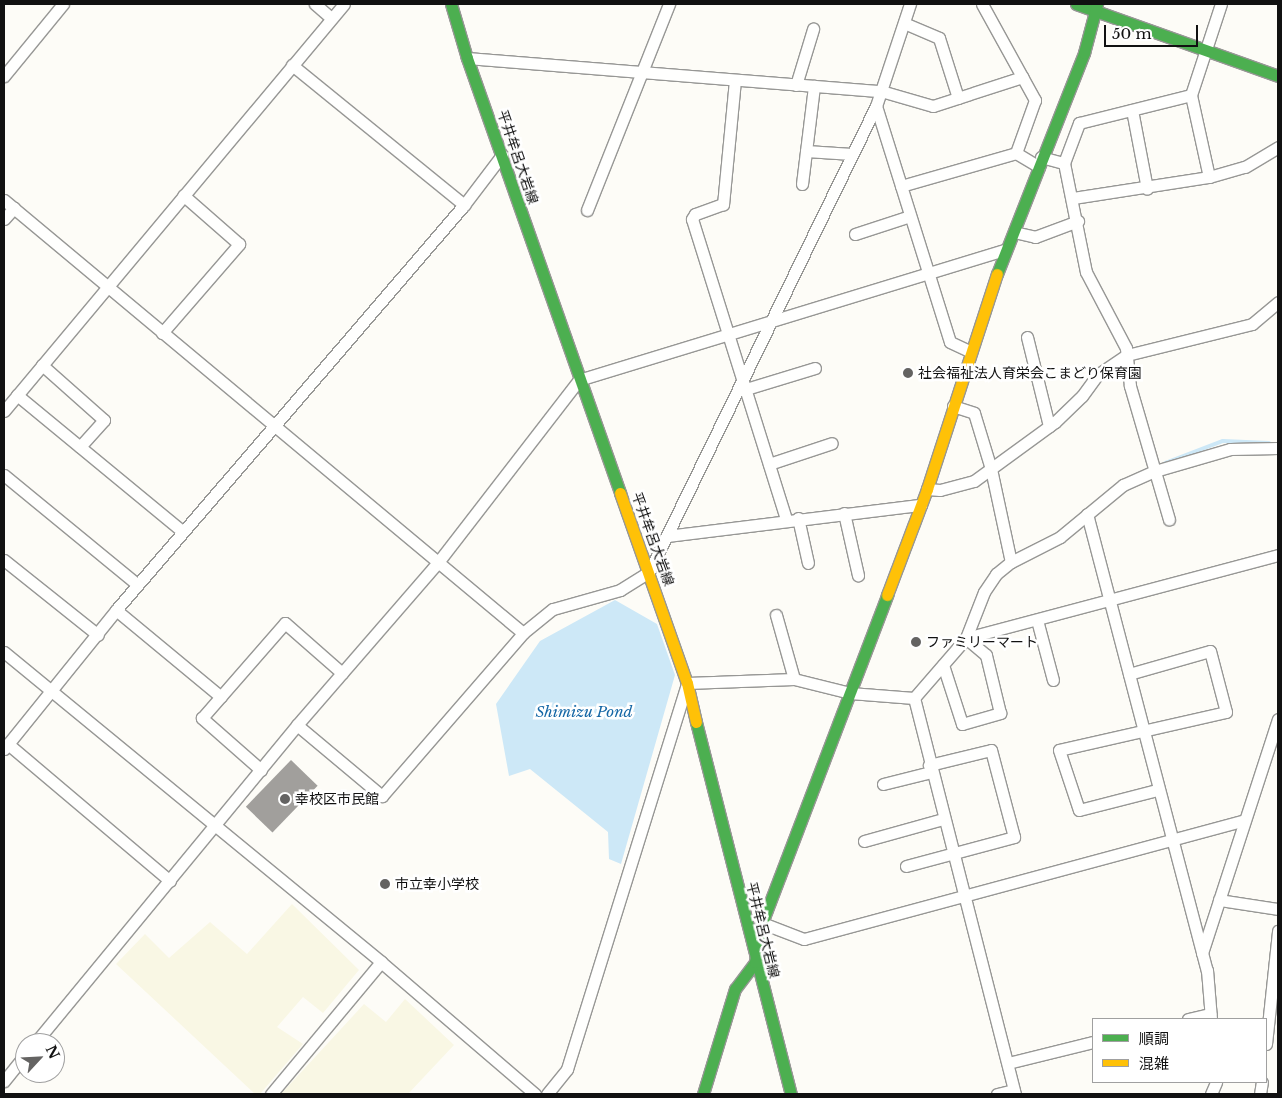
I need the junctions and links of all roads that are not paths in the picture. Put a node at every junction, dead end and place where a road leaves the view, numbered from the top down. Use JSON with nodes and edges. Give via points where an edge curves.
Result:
{"nodes":[{"id":1,"x":63,"y":4,"type":"edge"},
{"id":2,"x":315,"y":4,"type":"edge"},
{"id":3,"x":344,"y":4,"type":"edge"},
{"id":4,"x":451,"y":4,"type":"edge"},
{"id":5,"x":669,"y":4,"type":"edge"},
{"id":6,"x":910,"y":4,"type":"edge"},
{"id":7,"x":982,"y":4,"type":"edge"},
{"id":8,"x":1076,"y":4,"type":"edge"},
{"id":9,"x":1221,"y":4,"type":"edge"},
{"id":10,"x":1096,"y":7,"type":"edge"},
{"id":11,"x":331,"y":18,"type":"junction"},
{"id":12,"x":904,"y":23,"type":"junction"},
{"id":13,"x":813,"y":29,"type":"dead end"},
{"id":14,"x":1205,"y":52,"type":"junction"},
{"id":15,"x":467,"y":58,"type":"junction"},
{"id":16,"x":292,"y":65,"type":"junction"},
{"id":17,"x":642,"y":73,"type":"junction"},
{"id":18,"x":4,"y":76,"type":"edge"},
{"id":19,"x":1278,"y":76,"type":"edge"},
{"id":20,"x":1022,"y":77,"type":"junction"},
{"id":21,"x":735,"y":80,"type":"junction"},
{"id":22,"x":796,"y":85,"type":"junction"},
{"id":23,"x":814,"y":86,"type":"junction"},
{"id":24,"x":881,"y":91,"type":"junction"},
{"id":25,"x":1192,"y":95,"type":"junction"},
{"id":26,"x":958,"y":98,"type":"junction"},
{"id":27,"x":876,"y":106,"type":"junction"},
{"id":28,"x":1132,"y":110,"type":"junction"},
{"id":29,"x":1278,"y":147,"type":"edge"},
{"id":30,"x":806,"y":152,"type":"junction"},
{"id":31,"x":1016,"y":153,"type":"junction"},
{"id":32,"x":852,"y":154,"type":"junction"},
{"id":33,"x":502,"y":155,"type":"junction"},
{"id":34,"x":1040,"y":162,"type":"junction"},
{"id":35,"x":1064,"y":162,"type":"junction"},
{"id":36,"x":1209,"y":177,"type":"junction"},
{"id":37,"x":802,"y":184,"type":"dead end"},
{"id":38,"x":901,"y":186,"type":"junction"},
{"id":39,"x":1147,"y":189,"type":"junction"},
{"id":40,"x":184,"y":195,"type":"junction"},
{"id":41,"x":1073,"y":198,"type":"junction"},
{"id":42,"x":4,"y":200,"type":"edge"},
{"id":43,"x":464,"y":205,"type":"junction"},
{"id":44,"x":14,"y":208,"type":"junction"},
{"id":45,"x":587,"y":210,"type":"dead end"},
{"id":46,"x":910,"y":216,"type":"junction"},
{"id":47,"x":4,"y":220,"type":"edge"},
{"id":48,"x":1078,"y":221,"type":"junction"},
{"id":49,"x":1014,"y":232,"type":"junction"},
{"id":50,"x":855,"y":234,"type":"dead end"},
{"id":51,"x":1005,"y":250,"type":"junction"},
{"id":52,"x":927,"y":272,"type":"junction"},
{"id":53,"x":106,"y":288,"type":"junction"},
{"id":54,"x":1278,"y":302,"type":"edge"},
{"id":55,"x":772,"y":320,"type":"junction"},
{"id":56,"x":728,"y":332,"type":"junction"},
{"id":57,"x":162,"y":333,"type":"junction"},
{"id":58,"x":1027,"y":336,"type":"dead end"},
{"id":59,"x":971,"y":352,"type":"junction"},
{"id":60,"x":1127,"y":355,"type":"junction"},
{"id":61,"x":42,"y":365,"type":"junction"},
{"id":62,"x":815,"y":368,"type":"dead end"},
{"id":63,"x":579,"y":380,"type":"junction"},
{"id":64,"x":744,"y":385,"type":"junction"},
{"id":65,"x":17,"y":395,"type":"junction"},
{"id":66,"x":953,"y":406,"type":"junction"},
{"id":67,"x":4,"y":411,"type":"edge"},
{"id":68,"x":275,"y":425,"type":"junction"},
{"id":69,"x":1049,"y":426,"type":"junction"},
{"id":70,"x":832,"y":443,"type":"dead end"},
{"id":71,"x":80,"y":447,"type":"junction"},
{"id":72,"x":1278,"y":448,"type":"edge"},
{"id":73,"x":769,"y":464,"type":"junction"},
{"id":74,"x":991,"y":468,"type":"junction"},
{"id":75,"x":1154,"y":471,"type":"junction"},
{"id":76,"x":4,"y":475,"type":"edge"},
{"id":77,"x":927,"y":489,"type":"junction"},
{"id":78,"x":921,"y":505,"type":"junction"},
{"id":79,"x":844,"y":513,"type":"junction"},
{"id":80,"x":1087,"y":514,"type":"junction"},
{"id":81,"x":792,"y":518,"type":"junction"},
{"id":82,"x":1169,"y":519,"type":"dead end"},
{"id":83,"x":183,"y":532,"type":"junction"},
{"id":84,"x":667,"y":536,"type":"junction"},
{"id":85,"x":1278,"y":555,"type":"edge"},
{"id":86,"x":4,"y":560,"type":"edge"},
{"id":87,"x":439,"y":562,"type":"junction"},
{"id":88,"x":1011,"y":562,"type":"junction"},
{"id":89,"x":808,"y":563,"type":"dead end"},
{"id":90,"x":649,"y":572,"type":"junction"},
{"id":91,"x":858,"y":575,"type":"dead end"},
{"id":92,"x":138,"y":585,"type":"junction"},
{"id":93,"x":1110,"y":602,"type":"junction"},
{"id":94,"x":116,"y":610,"type":"junction"},
{"id":95,"x":776,"y":615,"type":"dead end"},
{"id":96,"x":1037,"y":620,"type":"junction"},
{"id":97,"x":523,"y":633,"type":"junction"},
{"id":98,"x":98,"y":636,"type":"junction"},
{"id":99,"x":966,"y":638,"type":"junction"},
{"id":100,"x":4,"y":652,"type":"edge"},
{"id":101,"x":943,"y":665,"type":"junction"},
{"id":102,"x":342,"y":673,"type":"junction"},
{"id":103,"x":1129,"y":674,"type":"junction"},
{"id":104,"x":794,"y":679,"type":"junction"},
{"id":105,"x":1053,"y":680,"type":"dead end"},
{"id":106,"x":687,"y":684,"type":"junction"},
{"id":107,"x":52,"y":692,"type":"junction"},
{"id":108,"x":850,"y":693,"type":"junction"},
{"id":109,"x":221,"y":697,"type":"junction"},
{"id":110,"x":914,"y":698,"type":"junction"},
{"id":111,"x":1278,"y":720,"type":"edge"},
{"id":112,"x":297,"y":725,"type":"junction"},
{"id":113,"x":1143,"y":730,"type":"junction"},
{"id":114,"x":6,"y":746,"type":"edge"},
{"id":115,"x":930,"y":768,"type":"junction"},
{"id":116,"x":261,"y":770,"type":"junction"},
{"id":117,"x":884,"y":784,"type":"dead end"},
{"id":118,"x":1157,"y":790,"type":"junction"},
{"id":119,"x":943,"y":819,"type":"junction"},
{"id":120,"x":1244,"y":820,"type":"junction"},
{"id":121,"x":216,"y":827,"type":"junction"},
{"id":122,"x":864,"y":841,"type":"dead end"},
{"id":123,"x":1172,"y":842,"type":"junction"},
{"id":124,"x":953,"y":854,"type":"junction"},
{"id":125,"x":906,"y":866,"type":"dead end"},
{"id":126,"x":170,"y":882,"type":"junction"},
{"id":127,"x":964,"y":895,"type":"junction"},
{"id":128,"x":1219,"y":900,"type":"junction"},
{"id":129,"x":1278,"y":909,"type":"edge"},
{"id":130,"x":762,"y":923,"type":"junction"},
{"id":131,"x":1278,"y":932,"type":"edge"},
{"id":132,"x":1202,"y":953,"type":"junction"},
{"id":133,"x":381,"y":962,"type":"junction"},
{"id":134,"x":755,"y":962,"type":"junction"},
{"id":135,"x":1211,"y":1017,"type":"edge"},
{"id":136,"x":43,"y":1033,"type":"edge"},
{"id":137,"x":1267,"y":1035,"type":"edge"},
{"id":138,"x":1092,"y":1042,"type":"edge"},
{"id":139,"x":1008,"y":1063,"type":"junction"},
{"id":140,"x":15,"y":1067,"type":"edge"},
{"id":141,"x":4,"y":1081,"type":"edge"},
{"id":142,"x":1015,"y":1092,"type":"edge"},
{"id":143,"x":271,"y":1094,"type":"edge"},
{"id":144,"x":535,"y":1094,"type":"edge"},
{"id":145,"x":548,"y":1094,"type":"edge"},
{"id":146,"x":703,"y":1094,"type":"edge"},
{"id":147,"x":791,"y":1094,"type":"edge"},
{"id":148,"x":997,"y":1094,"type":"edge"}],
"edges":[{"from":1,"to":18,"type":"street"},
{"from":2,"to":11,"type":"street"},
{"from":3,"to":11,"type":"street"},
{"from":4,"to":15,"type":"street","name":"平井牟呂大岩線"},
{"from":5,"to":17,"type":"street"},
{"from":6,"to":12,"type":"street"},
{"from":7,"to":20,"type":"street"},
{"from":8,"to":10,"type":"street"},
{"from":9,"to":14,"type":"street"},
{"from":10,"to":14,"type":"street"},
{"from":10,"to":34,"type":"street","via":[[1084,53]]},
{"from":11,"to":16,"type":"street"},
{"from":12,"to":24,"type":"street"},
{"from":12,"to":26,"type":"street","via":[[939,38]]},
{"from":13,"to":22,"type":"street"},
{"from":14,"to":19,"type":"street"},
{"from":14,"to":25,"type":"street"},
{"from":15,"to":17,"type":"street"},
{"from":15,"to":33,"type":"street","name":"平井牟呂大岩線"},
{"from":16,"to":40,"type":"street"},
{"from":16,"to":43,"type":"street"},
{"from":17,"to":21,"type":"street"},
{"from":17,"to":45,"type":"street"},
{"from":20,"to":26,"type":"street"},
{"from":20,"to":31,"type":"street","via":[[1035,100]]},
{"from":21,"to":22,"type":"street"},
{"from":21,"to":56,"type":"street","via":[[723,204],[695,214],[692,219]]},
{"from":22,"to":23,"type":"street"},
{"from":23,"to":24,"type":"street"},
{"from":23,"to":30,"type":"street"},
{"from":24,"to":26,"type":"street","via":[[933,106]]},
{"from":24,"to":27,"type":"street"},
{"from":25,"to":28,"type":"street"},
{"from":25,"to":36,"type":"street"},
{"from":27,"to":32,"type":"street"},
{"from":27,"to":38,"type":"street"},
{"from":28,"to":35,"type":"street","via":[[1079,123]]},
{"from":28,"to":39,"type":"street"},
{"from":29,"to":36,"type":"street","via":[[1245,167]]},
{"from":30,"to":32,"type":"street"},
{"from":30,"to":37,"type":"street"},
{"from":31,"to":34,"type":"street"},
{"from":31,"to":38,"type":"street"},
{"from":32,"to":55,"type":"street"},
{"from":33,"to":43,"type":"street"},
{"from":33,"to":63,"type":"street","name":"平井牟呂大岩線"},
{"from":34,"to":35,"type":"street"},
{"from":34,"to":49,"type":"street"},
{"from":35,"to":41,"type":"street"},
{"from":36,"to":39,"type":"street"},
{"from":38,"to":46,"type":"street"},
{"from":39,"to":41,"type":"street"},
{"from":40,"to":53,"type":"street"},
{"from":40,"to":57,"type":"street","via":[[239,244]]},
{"from":41,"to":48,"type":"street"},
{"from":42,"to":44,"type":"street"},
{"from":43,"to":68,"type":"street"},
{"from":44,"to":47,"type":"street"},
{"from":44,"to":53,"type":"street"},
{"from":46,"to":50,"type":"street"},
{"from":46,"to":52,"type":"street"},
{"from":48,"to":49,"type":"street","via":[[1036,237]]},
{"from":48,"to":60,"type":"street","via":[[1086,272],[1118,330]]},
{"from":49,"to":51,"type":"street"},
{"from":51,"to":52,"type":"street"},
{"from":51,"to":59,"type":"street"},
{"from":52,"to":55,"type":"street"},
{"from":52,"to":59,"type":"street","via":[[950,342]]},
{"from":53,"to":57,"type":"street"},
{"from":53,"to":61,"type":"street"},
{"from":54,"to":60,"type":"street","via":[[1252,324]]},
{"from":55,"to":56,"type":"street"},
{"from":55,"to":64,"type":"street"},
{"from":56,"to":63,"type":"street"},
{"from":56,"to":64,"type":"street"},
{"from":57,"to":68,"type":"street"},
{"from":58,"to":69,"type":"street"},
{"from":59,"to":66,"type":"street"},
{"from":60,"to":69,"type":"street","via":[[1096,375],[1082,396]]},
{"from":60,"to":75,"type":"street","via":[[1130,386]]},
{"from":61,"to":65,"type":"street"},
{"from":61,"to":71,"type":"street","via":[[104,420]]},
{"from":62,"to":64,"type":"street"},
{"from":63,"to":87,"type":"street"},
{"from":63,"to":90,"type":"street","name":"平井牟呂大岩線"},
{"from":64,"to":73,"type":"street"},
{"from":64,"to":84,"type":"street"},
{"from":65,"to":67,"type":"street"},
{"from":65,"to":71,"type":"street"},
{"from":66,"to":74,"type":"street","via":[[974,413]]},
{"from":66,"to":77,"type":"street"},
{"from":68,"to":83,"type":"street"},
{"from":68,"to":87,"type":"street"},
{"from":69,"to":74,"type":"street"},
{"from":70,"to":73,"type":"street"},
{"from":71,"to":83,"type":"street"},
{"from":72,"to":75,"type":"street","via":[[1230,448]]},
{"from":73,"to":81,"type":"street"},
{"from":74,"to":77,"type":"street","via":[[974,481],[940,490]]},
{"from":74,"to":88,"type":"street"},
{"from":75,"to":80,"type":"street","via":[[1123,485]]},
{"from":75,"to":82,"type":"street"},
{"from":76,"to":92,"type":"street"},
{"from":77,"to":78,"type":"street"},
{"from":78,"to":79,"type":"street"},
{"from":78,"to":108,"type":"street"},
{"from":79,"to":81,"type":"street"},
{"from":79,"to":91,"type":"street"},
{"from":80,"to":88,"type":"street","via":[[1060,537]]},
{"from":80,"to":93,"type":"street"},
{"from":81,"to":84,"type":"street"},
{"from":81,"to":89,"type":"street"},
{"from":83,"to":92,"type":"street"},
{"from":84,"to":90,"type":"street"},
{"from":85,"to":93,"type":"street"},
{"from":86,"to":98,"type":"street"},
{"from":87,"to":97,"type":"street"},
{"from":87,"to":102,"type":"street"},
{"from":88,"to":99,"type":"street","via":[[996,574],[984,592]]},
{"from":90,"to":97,"type":"street","via":[[620,590],[553,609]]},
{"from":90,"to":106,"type":"street","name":"平井牟呂大岩線"},
{"from":92,"to":94,"type":"street"},
{"from":93,"to":96,"type":"street"},
{"from":93,"to":103,"type":"street"},
{"from":94,"to":98,"type":"street"},
{"from":94,"to":109,"type":"street"},
{"from":95,"to":104,"type":"street"},
{"from":96,"to":99,"type":"street"},
{"from":96,"to":105,"type":"street"},
{"from":97,"to":112,"type":"street","via":[[382,796]]},
{"from":98,"to":107,"type":"street"},
{"from":99,"to":101,"type":"street"},
{"from":99,"to":101,"type":"street","via":[[986,655],[1000,713],[962,724]]},
{"from":100,"to":107,"type":"street"},
{"from":101,"to":110,"type":"street"},
{"from":102,"to":109,"type":"street","via":[[285,623]]},
{"from":102,"to":112,"type":"street"},
{"from":103,"to":113,"type":"street"},
{"from":103,"to":113,"type":"street","via":[[1210,651],[1226,712]]},
{"from":104,"to":106,"type":"street"},
{"from":104,"to":108,"type":"street"},
{"from":106,"to":134,"type":"street","name":"平井牟呂大岩線"},
{"from":106,"to":145,"type":"street","via":[[567,1069]]},
{"from":107,"to":114,"type":"street"},
{"from":107,"to":121,"type":"street"},
{"from":108,"to":110,"type":"street"},
{"from":108,"to":130,"type":"street"},
{"from":109,"to":116,"type":"street","via":[[202,718]]},
{"from":110,"to":115,"type":"street"},
{"from":111,"to":120,"type":"street"},
{"from":112,"to":116,"type":"street"},
{"from":113,"to":118,"type":"street"},
{"from":113,"to":118,"type":"street","via":[[1059,750],[1079,810]]},
{"from":114,"to":126,"type":"street"},
{"from":115,"to":117,"type":"street"},
{"from":115,"to":119,"type":"street"},
{"from":115,"to":124,"type":"street","via":[[991,750],[1014,838]]},
{"from":116,"to":121,"type":"street"},
{"from":118,"to":123,"type":"street"},
{"from":119,"to":122,"type":"street"},
{"from":119,"to":124,"type":"street"},
{"from":120,"to":123,"type":"street"},
{"from":120,"to":128,"type":"street"},
{"from":121,"to":126,"type":"street"},
{"from":121,"to":133,"type":"street"},
{"from":123,"to":127,"type":"street"},
{"from":123,"to":132,"type":"street"},
{"from":124,"to":125,"type":"street"},
{"from":124,"to":127,"type":"street"},
{"from":126,"to":136,"type":"street"},
{"from":127,"to":130,"type":"street","via":[[804,939]]},
{"from":127,"to":139,"type":"street"},
{"from":128,"to":129,"type":"street"},
{"from":128,"to":132,"type":"street"},
{"from":130,"to":134,"type":"street"},
{"from":131,"to":137,"type":"street"},
{"from":132,"to":135,"type":"street"},
{"from":133,"to":143,"type":"street"},
{"from":133,"to":144,"type":"street"},
{"from":134,"to":146,"type":"street","via":[[735,989]]},
{"from":134,"to":147,"type":"street","name":"平井牟呂大岩線"},
{"from":138,"to":139,"type":"street"},
{"from":139,"to":142,"type":"street"},
{"from":140,"to":141,"type":"street"},
{"from":142,"to":148,"type":"street"}]}
